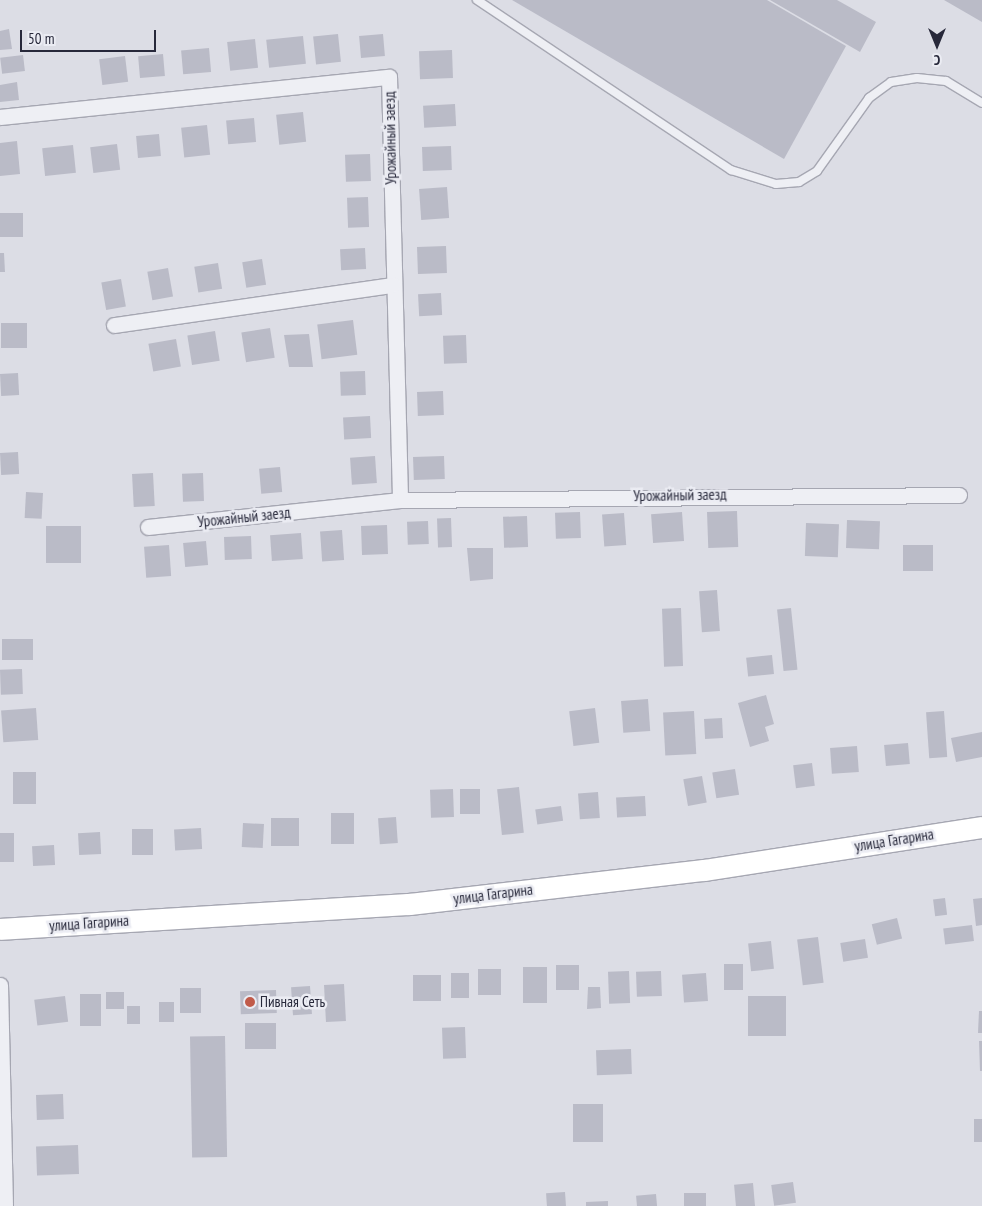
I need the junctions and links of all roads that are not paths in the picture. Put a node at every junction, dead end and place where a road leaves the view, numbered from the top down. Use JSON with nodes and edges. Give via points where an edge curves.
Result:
{"nodes":[{"id":1,"x":477,"y":0,"type":"edge"},
{"id":2,"x":982,"y":103,"type":"edge"},
{"id":3,"x":0,"y":117,"type":"edge"},
{"id":4,"x":392,"y":285,"type":"junction"},
{"id":5,"x":114,"y":325,"type":"dead end"},
{"id":6,"x":959,"y":495,"type":"dead end"},
{"id":7,"x":400,"y":500,"type":"junction"},
{"id":8,"x":148,"y":527,"type":"dead end"},
{"id":9,"x":982,"y":827,"type":"edge"},
{"id":10,"x":0,"y":929,"type":"edge"},
{"id":11,"x":0,"y":985,"type":"edge"},
{"id":12,"x":5,"y":1206,"type":"edge"}],
"edges":[{"from":1,"to":2,"type":"lane","via":[[731,170],[776,184],[799,182],[817,171],[869,98],[891,82],[918,78],[946,81]]},
{"from":3,"to":4,"type":"street","name":"Урожайный заезд","via":[[389,77]]},
{"from":4,"to":5,"type":"street"},
{"from":4,"to":7,"type":"street","name":"Урожайный заезд"},
{"from":6,"to":7,"type":"street","name":"Урожайный заезд"},
{"from":7,"to":8,"type":"street","name":"Урожайный заезд"},
{"from":9,"to":10,"type":"main road","name":"улица Гагарина","via":[[704,870],[409,904]]},
{"from":11,"to":12,"type":"street"}]}
